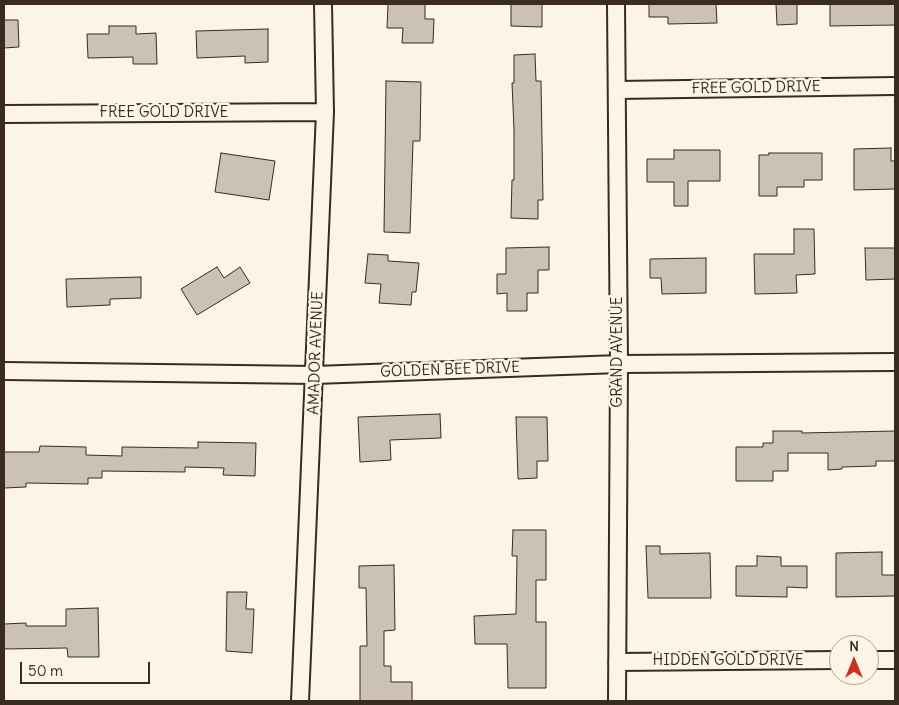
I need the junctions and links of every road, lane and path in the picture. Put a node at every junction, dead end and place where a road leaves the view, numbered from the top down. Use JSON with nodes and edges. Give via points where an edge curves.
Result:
{"nodes":[{"id":1,"x":323,"y":4,"type":"edge"},
{"id":2,"x":616,"y":4,"type":"edge"},
{"id":3,"x":895,"y":86,"type":"edge"},
{"id":4,"x":617,"y":90,"type":"junction"},
{"id":5,"x":325,"y":112,"type":"junction"},
{"id":6,"x":4,"y":114,"type":"edge"},
{"id":7,"x":895,"y":362,"type":"edge"},
{"id":8,"x":619,"y":364,"type":"junction"},
{"id":9,"x":4,"y":371,"type":"edge"},
{"id":10,"x":315,"y":375,"type":"junction"},
{"id":11,"x":829,"y":660,"type":"edge"},
{"id":12,"x":879,"y":660,"type":"edge"},
{"id":13,"x":895,"y":660,"type":"edge"},
{"id":14,"x":617,"y":662,"type":"junction"},
{"id":15,"x":300,"y":701,"type":"edge"},
{"id":16,"x":617,"y":701,"type":"edge"}],
"edges":[{"from":1,"to":5,"type":"street","name":"AMADOR AVENUE"},
{"from":2,"to":4,"type":"street","name":"GRAND AVENUE"},
{"from":3,"to":4,"type":"street","name":"FREE GOLD DRIVE"},
{"from":4,"to":8,"type":"street","name":"GRAND AVENUE"},
{"from":5,"to":6,"type":"street","name":"FREE GOLD DRIVE"},
{"from":5,"to":10,"type":"street","name":"AMADOR AVENUE"},
{"from":7,"to":8,"type":"street","name":"GOLDEN BEE DRIVE"},
{"from":8,"to":10,"type":"street","name":"GOLDEN BEE DRIVE"},
{"from":8,"to":14,"type":"street","name":"GRAND AVENUE"},
{"from":9,"to":10,"type":"street","name":"GOLDEN BEE DRIVE"},
{"from":10,"to":15,"type":"street","name":"AMADOR AVENUE"},
{"from":11,"to":14,"type":"street","name":"HIDDEN GOLD DRIVE"},
{"from":12,"to":13,"type":"street"},
{"from":14,"to":16,"type":"street","name":"GRAND AVENUE"}]}
